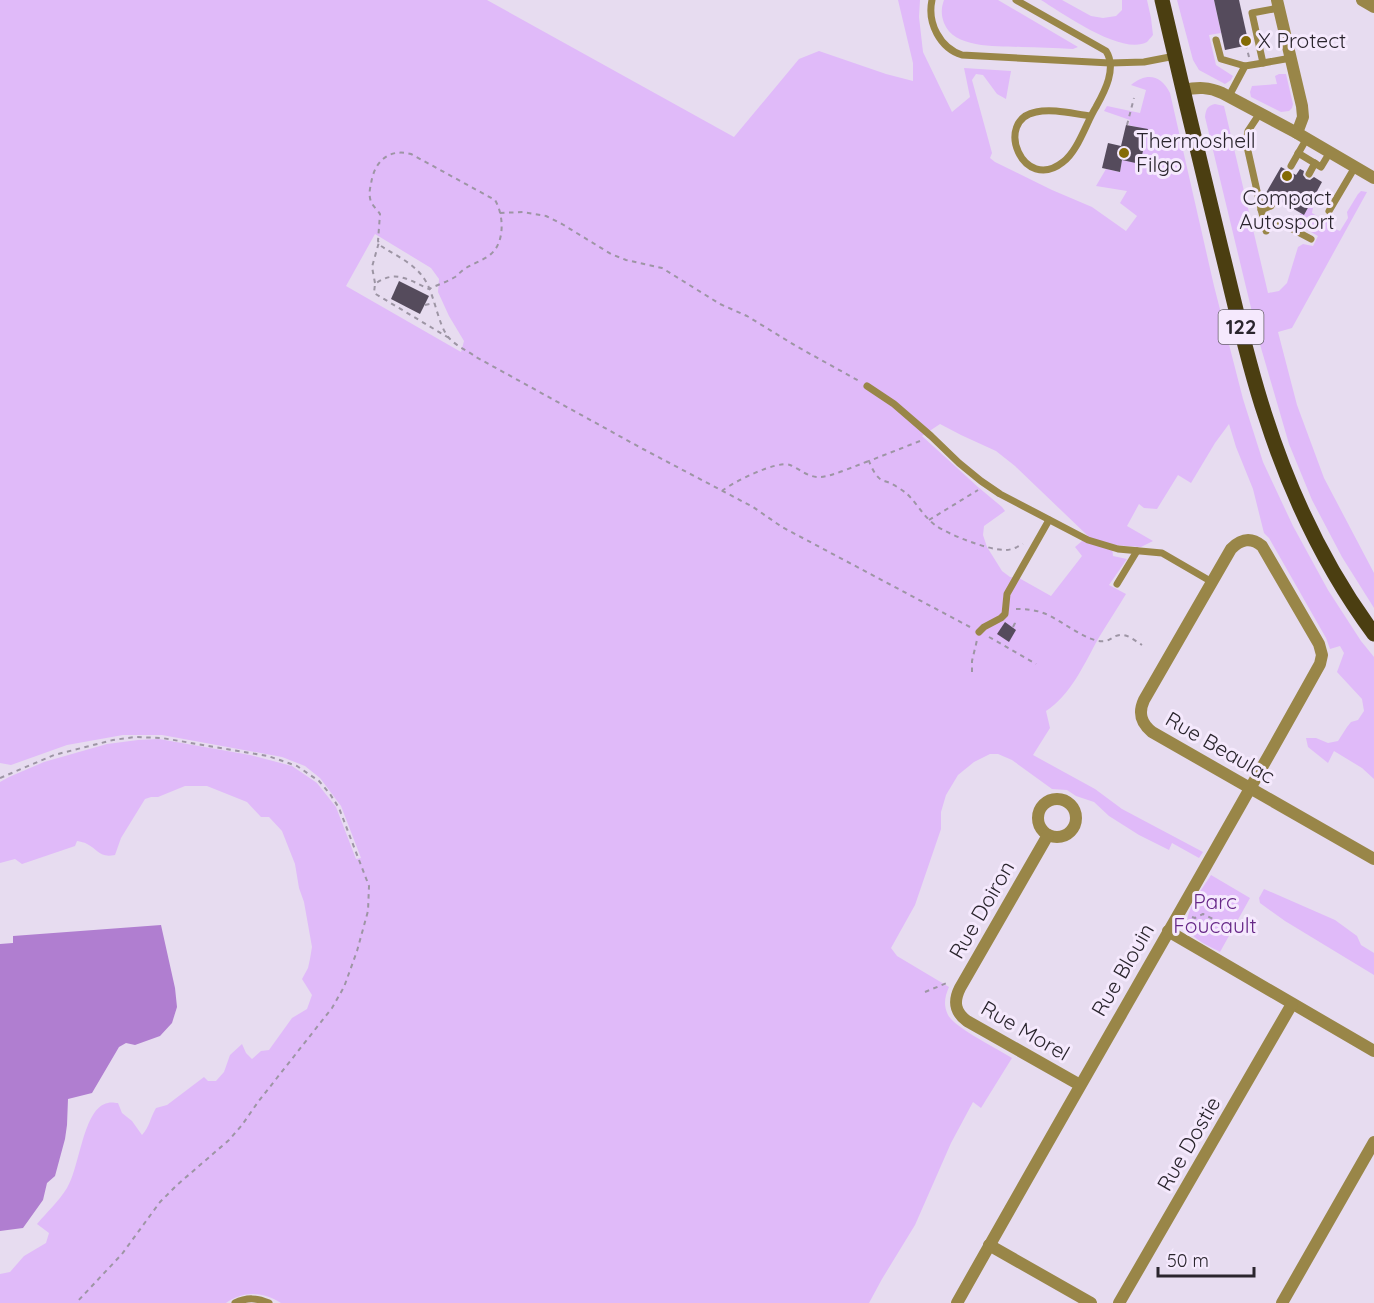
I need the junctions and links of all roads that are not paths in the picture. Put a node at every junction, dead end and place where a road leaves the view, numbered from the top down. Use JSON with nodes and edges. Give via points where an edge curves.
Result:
{"nodes":[{"id":1,"x":932,"y":0,"type":"edge"},
{"id":2,"x":1016,"y":0,"type":"edge"},
{"id":3,"x":1162,"y":0,"type":"edge"},
{"id":4,"x":1362,"y":0,"type":"edge"},
{"id":5,"x":1278,"y":4,"type":"edge"},
{"id":6,"x":1374,"y":7,"type":"edge"},
{"id":7,"x":1216,"y":40,"type":"dead end"},
{"id":8,"x":1175,"y":56,"type":"junction"},
{"id":9,"x":1291,"y":58,"type":"junction"},
{"id":10,"x":1110,"y":63,"type":"junction"},
{"id":11,"x":1263,"y":63,"type":"junction"},
{"id":12,"x":1245,"y":66,"type":"junction"},
{"id":13,"x":1183,"y":90,"type":"junction"},
{"id":14,"x":1229,"y":96,"type":"junction"},
{"id":15,"x":1260,"y":113,"type":"junction"},
{"id":16,"x":1091,"y":116,"type":"junction"},
{"id":17,"x":1302,"y":136,"type":"junction"},
{"id":18,"x":1330,"y":152,"type":"junction"},
{"id":19,"x":1298,"y":153,"type":"junction"},
{"id":20,"x":1315,"y":163,"type":"junction"},
{"id":21,"x":1291,"y":166,"type":"dead end"},
{"id":22,"x":1355,"y":167,"type":"junction"},
{"id":23,"x":1309,"y":174,"type":"dead end"},
{"id":24,"x":1374,"y":178,"type":"edge"},
{"id":25,"x":1275,"y":198,"type":"dead end"},
{"id":26,"x":1261,"y":210,"type":"junction"},
{"id":27,"x":1329,"y":211,"type":"dead end"},
{"id":28,"x":1263,"y":219,"type":"junction"},
{"id":29,"x":1266,"y":231,"type":"dead end"},
{"id":30,"x":1311,"y":239,"type":"dead end"},
{"id":31,"x":867,"y":386,"type":"road end"},
{"id":32,"x":1049,"y":520,"type":"junction"},
{"id":33,"x":1246,"y":540,"type":"joint"},
{"id":34,"x":1137,"y":551,"type":"junction"},
{"id":35,"x":1212,"y":582,"type":"junction"},
{"id":36,"x":1117,"y":584,"type":"dead end"},
{"id":37,"x":979,"y":632,"type":"road end"},
{"id":38,"x":1374,"y":634,"type":"edge"},
{"id":39,"x":1250,"y":787,"type":"junction"},
{"id":40,"x":1048,"y":835,"type":"dead end"},
{"id":41,"x":1374,"y":859,"type":"edge"},
{"id":42,"x":1168,"y":931,"type":"junction"},
{"id":43,"x":1292,"y":1004,"type":"junction"},
{"id":44,"x":955,"y":1006,"type":"joint"},
{"id":45,"x":1374,"y":1051,"type":"edge"},
{"id":46,"x":1080,"y":1085,"type":"junction"},
{"id":47,"x":1374,"y":1142,"type":"edge"},
{"id":48,"x":989,"y":1245,"type":"junction"},
{"id":49,"x":236,"y":1303,"type":"edge"},
{"id":50,"x":269,"y":1303,"type":"edge"},
{"id":51,"x":957,"y":1303,"type":"edge"},
{"id":52,"x":1091,"y":1303,"type":"edge"},
{"id":53,"x":1119,"y":1303,"type":"edge"},
{"id":54,"x":1282,"y":1303,"type":"edge"}],
"edges":[{"from":1,"to":10,"type":"lane","via":[[931,13],[939,39],[962,55]]},
{"from":2,"to":10,"type":"lane","via":[[1106,51]]},
{"from":3,"to":8,"type":"main road","number":"122"},
{"from":4,"to":6,"type":"street"},
{"from":5,"to":9,"type":"street"},
{"from":5,"to":11,"type":"lane","via":[[1252,14]]},
{"from":7,"to":12,"type":"lane","via":[[1221,59]]},
{"from":8,"to":10,"type":"lane"},
{"from":8,"to":13,"type":"main road","number":"122"},
{"from":9,"to":11,"type":"lane"},
{"from":9,"to":17,"type":"street","via":[[1303,112]]},
{"from":10,"to":16,"type":"lane","via":[[1105,92]]},
{"from":11,"to":12,"type":"lane"},
{"from":12,"to":14,"type":"lane"},
{"from":13,"to":14,"type":"street","via":[[1209,88]]},
{"from":13,"to":38,"type":"main road","number":"122","via":[[1271,435],[1322,553]]},
{"from":14,"to":15,"type":"street"},
{"from":15,"to":17,"type":"street"},
{"from":15,"to":26,"type":"lane","via":[[1246,142]]},
{"from":16,"to":16,"type":"lane","via":[[1063,162],[1044,170],[1025,164],[1015,133],[1017,124],[1028,114],[1046,111]]},
{"from":17,"to":18,"type":"street"},
{"from":17,"to":19,"type":"lane"},
{"from":18,"to":20,"type":"lane","via":[[1321,167]]},
{"from":18,"to":22,"type":"street"},
{"from":19,"to":20,"type":"lane"},
{"from":19,"to":21,"type":"lane"},
{"from":20,"to":23,"type":"lane"},
{"from":22,"to":24,"type":"street"},
{"from":22,"to":27,"type":"lane"},
{"from":25,"to":26,"type":"lane"},
{"from":26,"to":28,"type":"lane"},
{"from":28,"to":29,"type":"lane"},
{"from":28,"to":30,"type":"lane","via":[[1277,221]]},
{"from":31,"to":32,"type":"lane","via":[[894,404],[987,485]]},
{"from":32,"to":34,"type":"lane","via":[[1096,543]]},
{"from":32,"to":37,"type":"lane","via":[[1007,594],[1005,614]]},
{"from":33,"to":35,"type":"street","name":"Rue Beaulac","via":[[1231,549]]},
{"from":33,"to":39,"type":"street","name":"Rue Blouin","via":[[1262,546],[1322,655]]},
{"from":34,"to":35,"type":"lane","via":[[1166,555]]},
{"from":34,"to":36,"type":"lane"},
{"from":35,"to":39,"type":"street","name":"Rue Beaulac","via":[[1144,700],[1141,717],[1152,732]]},
{"from":39,"to":41,"type":"street","name":"Rue Beaulac"},
{"from":39,"to":42,"type":"street","name":"Rue Blouin"},
{"from":40,"to":44,"type":"street","name":"Rue Doiron","via":[[960,988]]},
{"from":42,"to":43,"type":"street"},
{"from":42,"to":46,"type":"street","name":"Rue Blouin"},
{"from":43,"to":45,"type":"street"},
{"from":43,"to":53,"type":"street","name":"Rue Dostie"},
{"from":44,"to":46,"type":"street","name":"Rue Morel","via":[[967,1021]]},
{"from":46,"to":48,"type":"street","name":"Rue Blouin"},
{"from":47,"to":54,"type":"street"},
{"from":48,"to":51,"type":"street","name":"Rue Blouin"},
{"from":48,"to":52,"type":"street"},
{"from":49,"to":50,"type":"lane","via":[[248,1299]]}]}
